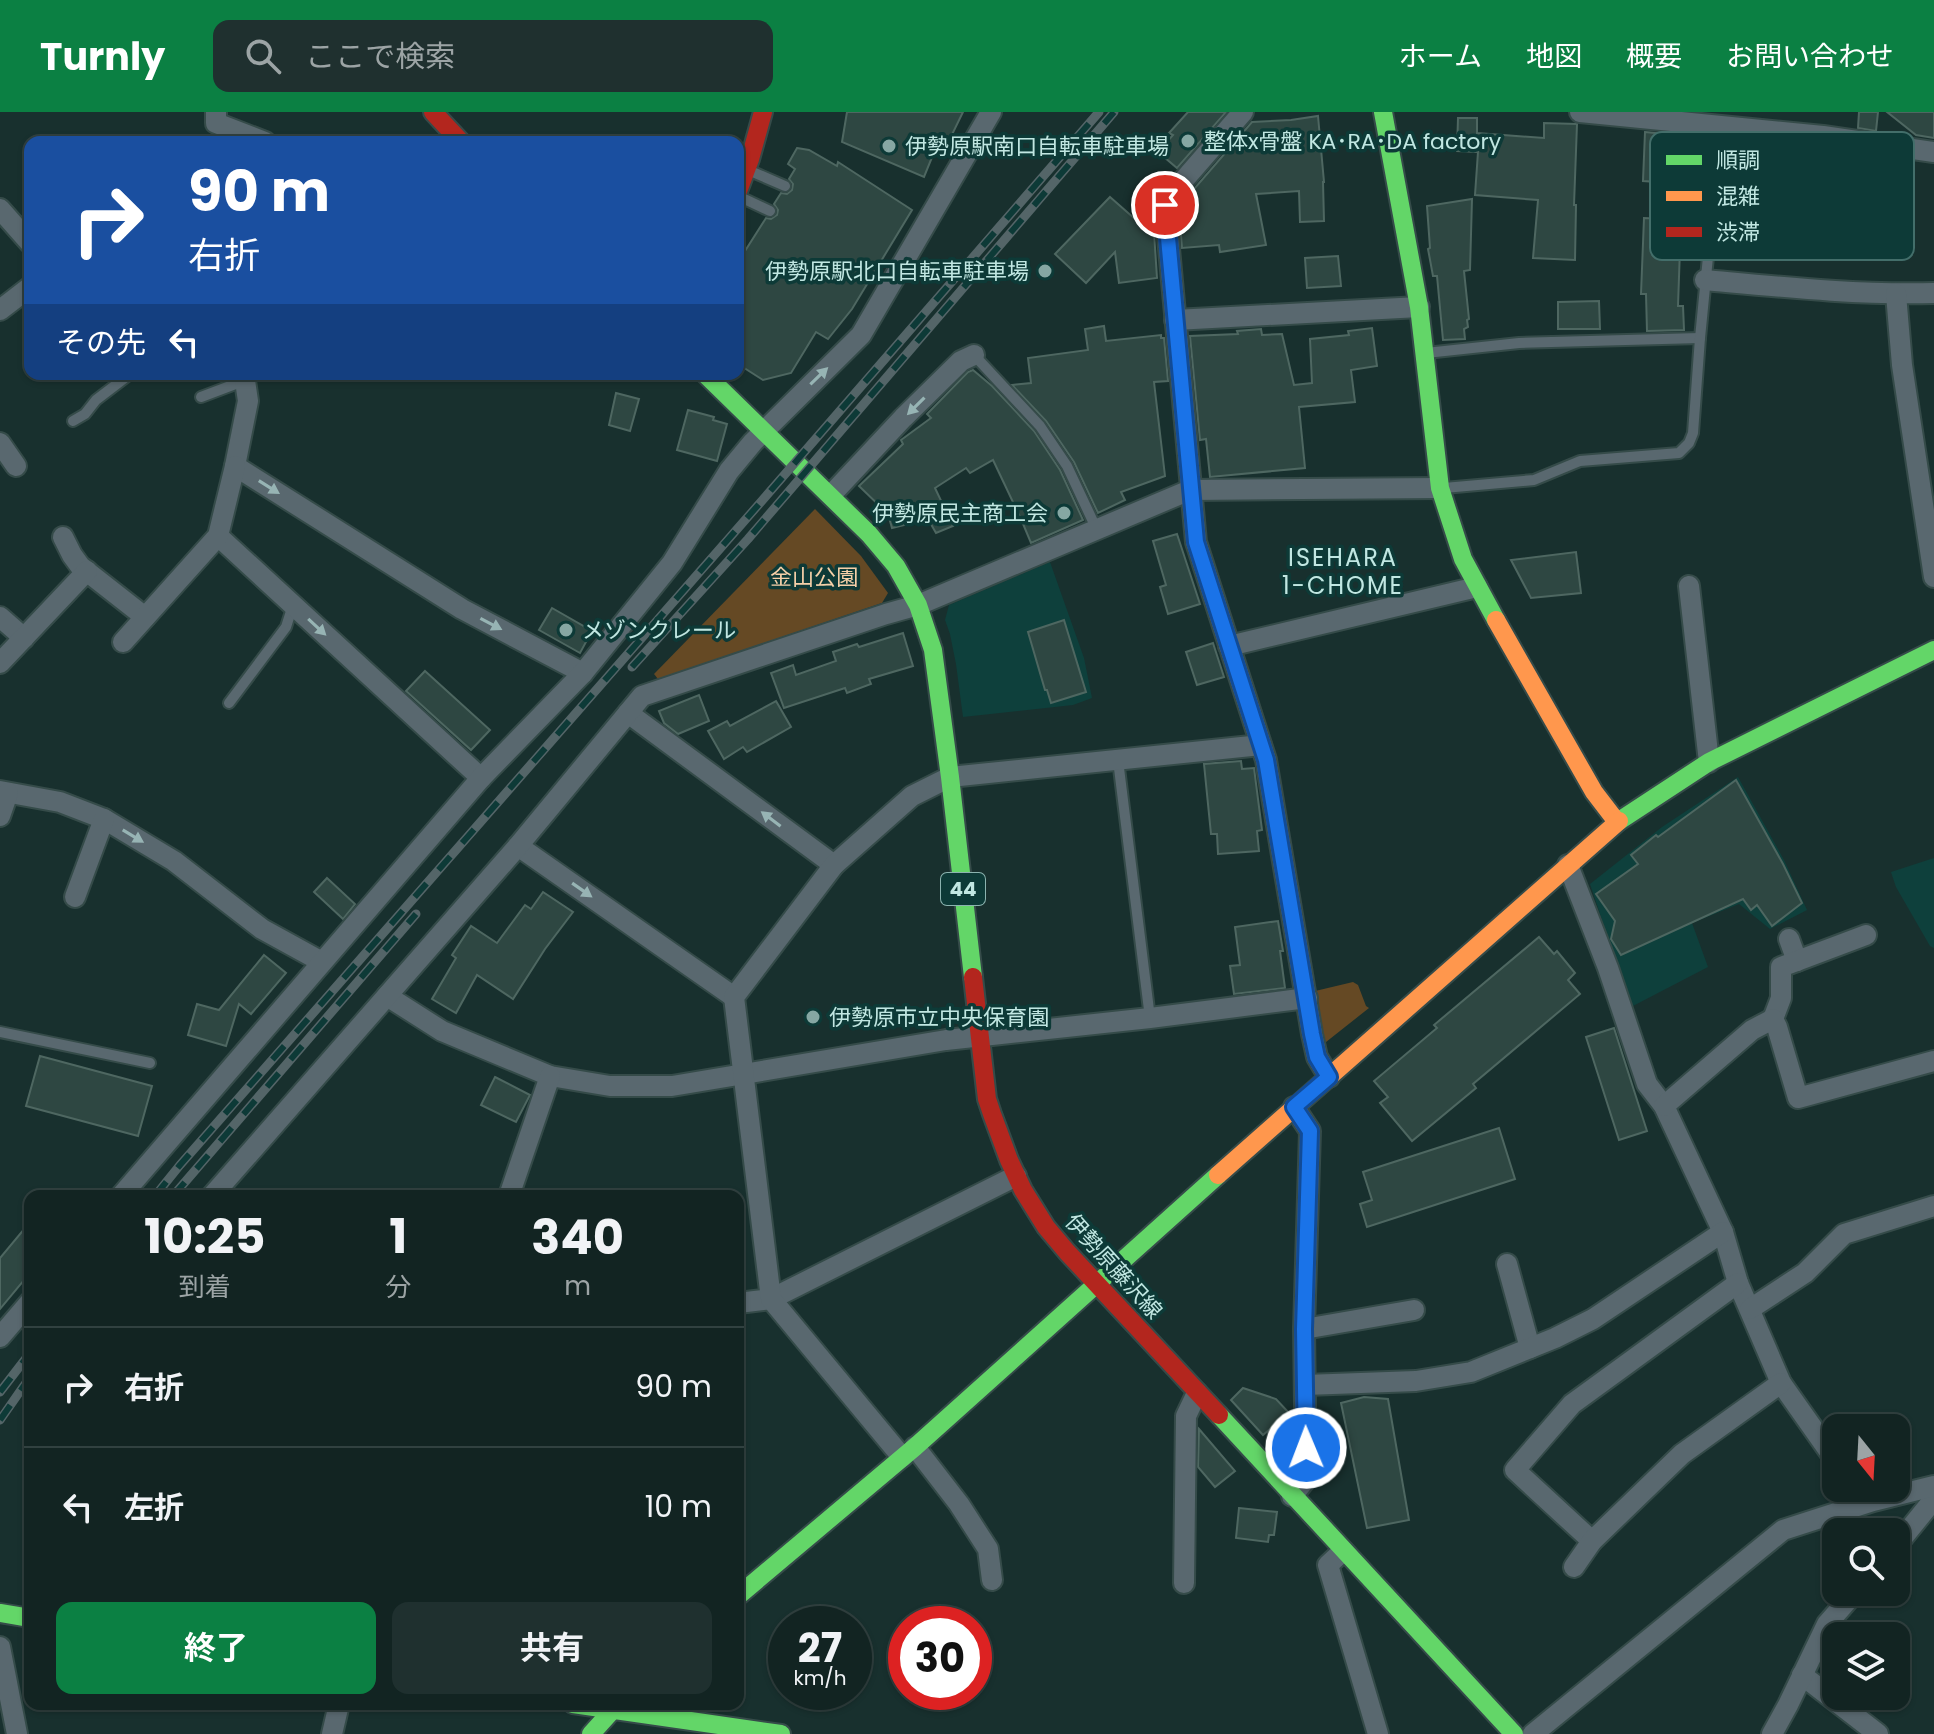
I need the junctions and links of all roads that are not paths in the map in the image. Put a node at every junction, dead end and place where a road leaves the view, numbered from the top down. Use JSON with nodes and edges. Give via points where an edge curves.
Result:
{"nodes":[{"id":1,"x":433,"y":112,"type":"edge"},
{"id":2,"x":763,"y":112,"type":"edge"},
{"id":3,"x":1243,"y":112,"type":"edge"},
{"id":4,"x":1383,"y":112,"type":"edge"},
{"id":5,"x":1580,"y":112,"type":"edge"},
{"id":6,"x":988,"y":113,"type":"edge"},
{"id":7,"x":1721,"y":125,"type":"junction"},
{"id":8,"x":222,"y":127,"type":"edge"},
{"id":9,"x":1720,"y":132,"type":"edge"},
{"id":10,"x":1786,"y":132,"type":"edge"},
{"id":11,"x":248,"y":136,"type":"edge"},
{"id":12,"x":455,"y":136,"type":"edge"},
{"id":13,"x":1914,"y":149,"type":"edge"},
{"id":14,"x":1934,"y":152,"type":"edge"},
{"id":15,"x":746,"y":170,"type":"junction"},
{"id":16,"x":744,"y":176,"type":"edge"},
{"id":17,"x":785,"y":186,"type":"dead end"},
{"id":18,"x":744,"y":197,"type":"edge"},
{"id":19,"x":0,"y":209,"type":"edge"},
{"id":20,"x":770,"y":211,"type":"dead end"},
{"id":21,"x":24,"y":236,"type":"edge"},
{"id":22,"x":1707,"y":260,"type":"edge"},
{"id":23,"x":1705,"y":280,"type":"junction"},
{"id":24,"x":24,"y":292,"type":"edge"},
{"id":25,"x":1934,"y":293,"type":"edge"},
{"id":26,"x":1896,"y":294,"type":"junction"},
{"id":27,"x":1419,"y":307,"type":"junction"},
{"id":28,"x":0,"y":310,"type":"edge"},
{"id":29,"x":1175,"y":320,"type":"junction"},
{"id":30,"x":1700,"y":338,"type":"junction"},
{"id":31,"x":1425,"y":353,"type":"junction"},
{"id":32,"x":974,"y":355,"type":"joint"},
{"id":33,"x":122,"y":380,"type":"edge"},
{"id":34,"x":238,"y":380,"type":"edge"},
{"id":35,"x":245,"y":380,"type":"edge"},
{"id":36,"x":717,"y":380,"type":"edge"},
{"id":37,"x":201,"y":397,"type":"dead end"},
{"id":38,"x":73,"y":421,"type":"dead end"},
{"id":39,"x":764,"y":431,"type":"junction"},
{"id":40,"x":0,"y":443,"type":"edge"},
{"id":41,"x":16,"y":466,"type":"dead end"},
{"id":42,"x":235,"y":466,"type":"junction"},
{"id":43,"x":1440,"y":488,"type":"junction"},
{"id":44,"x":1190,"y":490,"type":"junction"},
{"id":45,"x":831,"y":495,"type":"junction"},
{"id":46,"x":1097,"y":530,"type":"junction"},
{"id":47,"x":218,"y":536,"type":"junction"},
{"id":48,"x":63,"y":537,"type":"dead end"},
{"id":49,"x":87,"y":571,"type":"junction"},
{"id":50,"x":1934,"y":577,"type":"edge"},
{"id":51,"x":1689,"y":586,"type":"dead end"},
{"id":52,"x":1477,"y":587,"type":"junction"},
{"id":53,"x":293,"y":605,"type":"junction"},
{"id":54,"x":918,"y":605,"type":"junction"},
{"id":55,"x":0,"y":617,"type":"edge"},
{"id":56,"x":145,"y":617,"type":"junction"},
{"id":57,"x":24,"y":638,"type":"junction"},
{"id":58,"x":123,"y":642,"type":"dead end"},
{"id":59,"x":1229,"y":646,"type":"junction"},
{"id":60,"x":1934,"y":650,"type":"edge"},
{"id":61,"x":0,"y":663,"type":"edge"},
{"id":62,"x":583,"y":673,"type":"junction"},
{"id":63,"x":229,"y":703,"type":"dead end"},
{"id":64,"x":628,"y":713,"type":"junction"},
{"id":65,"x":1261,"y":745,"type":"junction"},
{"id":66,"x":1118,"y":760,"type":"junction"},
{"id":67,"x":1709,"y":762,"type":"junction"},
{"id":68,"x":950,"y":777,"type":"junction"},
{"id":69,"x":481,"y":778,"type":"junction"},
{"id":70,"x":4,"y":792,"type":"edge"},
{"id":71,"x":0,"y":816,"type":"edge"},
{"id":72,"x":104,"y":819,"type":"junction"},
{"id":73,"x":1617,"y":822,"type":"junction"},
{"id":74,"x":518,"y":846,"type":"junction"},
{"id":75,"x":834,"y":865,"type":"junction"},
{"id":76,"x":1568,"y":865,"type":"junction"},
{"id":77,"x":75,"y":897,"type":"dead end"},
{"id":78,"x":1866,"y":935,"type":"dead end"},
{"id":79,"x":1789,"y":939,"type":"dead end"},
{"id":80,"x":1797,"y":961,"type":"junction"},
{"id":81,"x":322,"y":962,"type":"junction"},
{"id":82,"x":387,"y":996,"type":"junction"},
{"id":83,"x":734,"y":997,"type":"junction"},
{"id":84,"x":1307,"y":998,"type":"junction"},
{"id":85,"x":1150,"y":1018,"type":"junction"},
{"id":86,"x":1773,"y":1019,"type":"junction"},
{"id":87,"x":0,"y":1032,"type":"edge"},
{"id":88,"x":980,"y":1036,"type":"junction"},
{"id":89,"x":1934,"y":1061,"type":"edge"},
{"id":90,"x":150,"y":1063,"type":"dead end"},
{"id":91,"x":744,"y":1075,"type":"junction"},
{"id":92,"x":550,"y":1076,"type":"junction"},
{"id":93,"x":1329,"y":1077,"type":"junction"},
{"id":94,"x":1664,"y":1106,"type":"junction"},
{"id":95,"x":1294,"y":1107,"type":"junction"},
{"id":96,"x":1016,"y":1176,"type":"junction"},
{"id":97,"x":126,"y":1190,"type":"edge"},
{"id":98,"x":217,"y":1190,"type":"edge"},
{"id":99,"x":511,"y":1190,"type":"edge"},
{"id":100,"x":1934,"y":1206,"type":"edge"},
{"id":101,"x":1723,"y":1232,"type":"junction"},
{"id":102,"x":1507,"y":1264,"type":"dead end"},
{"id":103,"x":1097,"y":1283,"type":"junction"},
{"id":104,"x":1738,"y":1283,"type":"junction"},
{"id":105,"x":771,"y":1299,"type":"junction"},
{"id":106,"x":744,"y":1302,"type":"edge"},
{"id":107,"x":24,"y":1309,"type":"edge"},
{"id":108,"x":1750,"y":1309,"type":"junction"},
{"id":109,"x":1414,"y":1310,"type":"dead end"},
{"id":110,"x":1304,"y":1329,"type":"junction"},
{"id":111,"x":0,"y":1337,"type":"edge"},
{"id":112,"x":1530,"y":1348,"type":"junction"},
{"id":113,"x":1781,"y":1383,"type":"junction"},
{"id":114,"x":1305,"y":1385,"type":"junction"},
{"id":115,"x":1197,"y":1393,"type":"junction"},
{"id":116,"x":1822,"y":1441,"type":"edge"},
{"id":117,"x":909,"y":1452,"type":"junction"},
{"id":118,"x":1934,"y":1486,"type":"edge"},
{"id":119,"x":1910,"y":1489,"type":"edge"},
{"id":120,"x":1292,"y":1496,"type":"junction"},
{"id":121,"x":1934,"y":1499,"type":"edge"},
{"id":122,"x":1849,"y":1502,"type":"edge"},
{"id":123,"x":1910,"y":1529,"type":"edge"},
{"id":124,"x":1592,"y":1541,"type":"junction"},
{"id":125,"x":1343,"y":1551,"type":"junction"},
{"id":126,"x":1574,"y":1567,"type":"dead end"},
{"id":127,"x":992,"y":1580,"type":"dead end"},
{"id":128,"x":1184,"y":1583,"type":"dead end"},
{"id":129,"x":744,"y":1586,"type":"edge"},
{"id":130,"x":1843,"y":1606,"type":"edge"},
{"id":131,"x":0,"y":1613,"type":"edge"},
{"id":132,"x":24,"y":1617,"type":"edge"},
{"id":133,"x":0,"y":1647,"type":"edge"},
{"id":134,"x":1802,"y":1675,"type":"junction"},
{"id":135,"x":338,"y":1710,"type":"edge"},
{"id":136,"x":612,"y":1710,"type":"edge"},
{"id":137,"x":633,"y":1710,"type":"edge"},
{"id":138,"x":17,"y":1734,"type":"edge"},
{"id":139,"x":332,"y":1734,"type":"edge"},
{"id":140,"x":591,"y":1734,"type":"edge"},
{"id":141,"x":781,"y":1734,"type":"edge"},
{"id":142,"x":1378,"y":1734,"type":"edge"},
{"id":143,"x":1514,"y":1734,"type":"edge"},
{"id":144,"x":1533,"y":1734,"type":"edge"},
{"id":145,"x":1772,"y":1734,"type":"edge"},
{"id":146,"x":1878,"y":1734,"type":"edge"}],
"edges":[{"from":1,"to":12,"type":"street"},
{"from":2,"to":15,"type":"street"},
{"from":3,"to":29,"type":"street","via":[[1165,205]]},
{"from":4,"to":27,"type":"street"},
{"from":5,"to":7,"type":"street"},
{"from":39,"to":6,"type":"street","one_way":true,"via":[[861,335]]},
{"from":7,"to":9,"type":"lane"},
{"from":7,"to":10,"type":"street"},
{"from":8,"to":11,"type":"street"},
{"from":13,"to":14,"type":"street"},
{"from":15,"to":16,"type":"street"},
{"from":15,"to":17,"type":"lane"},
{"from":18,"to":20,"type":"lane"},
{"from":19,"to":21,"type":"street"},
{"from":22,"to":23,"type":"lane"},
{"from":23,"to":26,"type":"street"},
{"from":23,"to":30,"type":"lane"},
{"from":24,"to":28,"type":"street"},
{"from":25,"to":26,"type":"street"},
{"from":26,"to":50,"type":"street"},
{"from":27,"to":29,"type":"street"},
{"from":27,"to":31,"type":"street"},
{"from":29,"to":44,"type":"street"},
{"from":30,"to":31,"type":"lane","via":[[1519,343]]},
{"from":30,"to":43,"type":"lane","via":[[1693,433],[1679,453],[1580,461],[1534,480]]},
{"from":31,"to":43,"type":"street"},
{"from":32,"to":45,"type":"street","one_way":true,"via":[[961,361]]},
{"from":32,"to":46,"type":"lane","via":[[1040,426],[1067,466]]},
{"from":33,"to":38,"type":"lane"},
{"from":34,"to":37,"type":"lane"},
{"from":35,"to":42,"type":"street","via":[[248,401]]},
{"from":36,"to":39,"type":"street","number":"44"},
{"from":39,"to":45,"type":"street","number":"44"},
{"from":39,"to":62,"type":"street","via":[[729,471],[672,563]]},
{"from":40,"to":41,"type":"street"},
{"from":42,"to":47,"type":"street"},
{"from":42,"to":62,"type":"street","one_way":true,"via":[[462,609]]},
{"from":43,"to":44,"type":"street"},
{"from":43,"to":52,"type":"street"},
{"from":44,"to":46,"type":"street"},
{"from":44,"to":59,"type":"street","via":[[1196,542]]},
{"from":45,"to":54,"type":"street","name":"伊勢原藤沢線","number":"44","via":[[896,566]]},
{"from":46,"to":54,"type":"street"},
{"from":47,"to":53,"type":"street"},
{"from":47,"to":56,"type":"street"},
{"from":48,"to":49,"type":"street"},
{"from":49,"to":56,"type":"street"},
{"from":49,"to":57,"type":"street"},
{"from":51,"to":67,"type":"street"},
{"from":52,"to":59,"type":"street"},
{"from":52,"to":73,"type":"street","via":[[1594,792]]},
{"from":53,"to":63,"type":"lane","via":[[286,627]]},
{"from":53,"to":69,"type":"street","one_way":true},
{"from":54,"to":64,"type":"street","via":[[642,696]]},
{"from":54,"to":68,"type":"street","name":"伊勢原藤沢線","number":"44","via":[[933,650]]},
{"from":55,"to":57,"type":"street"},
{"from":56,"to":58,"type":"street"},
{"from":57,"to":61,"type":"street"},
{"from":59,"to":65,"type":"street"},
{"from":60,"to":67,"type":"street"},
{"from":62,"to":69,"type":"street"},
{"from":64,"to":74,"type":"street"},
{"from":75,"to":64,"type":"street","one_way":true},
{"from":65,"to":66,"type":"street"},
{"from":65,"to":84,"type":"street"},
{"from":66,"to":68,"type":"street"},
{"from":66,"to":85,"type":"lane"},
{"from":67,"to":73,"type":"street"},
{"from":68,"to":75,"type":"street","via":[[912,796]]},
{"from":68,"to":88,"type":"street","name":"伊勢原藤沢線","number":"44"},
{"from":69,"to":81,"type":"street"},
{"from":70,"to":71,"type":"street"},
{"from":70,"to":72,"type":"street","via":[[60,802]]},
{"from":72,"to":77,"type":"street"},
{"from":72,"to":81,"type":"street","one_way":true,"via":[[174,861],[262,929]]},
{"from":73,"to":76,"type":"street"},
{"from":74,"to":82,"type":"street"},
{"from":74,"to":83,"type":"street","one_way":true},
{"from":75,"to":83,"type":"street"},
{"from":76,"to":93,"type":"street"},
{"from":76,"to":94,"type":"street","via":[[1647,1084]]},
{"from":78,"to":80,"type":"street"},
{"from":79,"to":80,"type":"street"},
{"from":80,"to":86,"type":"street","via":[[1781,967],[1781,998]]},
{"from":81,"to":97,"type":"street"},
{"from":82,"to":92,"type":"street","via":[[442,1031]]},
{"from":82,"to":98,"type":"street"},
{"from":83,"to":91,"type":"street"},
{"from":84,"to":85,"type":"street"},
{"from":84,"to":93,"type":"street","via":[[1317,1057]]},
{"from":85,"to":88,"type":"street"},
{"from":86,"to":89,"type":"street","via":[[1798,1098]]},
{"from":86,"to":94,"type":"street","via":[[1752,1030]]},
{"from":87,"to":90,"type":"lane"},
{"from":88,"to":91,"type":"street"},
{"from":88,"to":96,"type":"street","name":"伊勢原藤沢線","number":"44","via":[[987,1099]]},
{"from":91,"to":92,"type":"street","via":[[672,1086],[610,1086]]},
{"from":91,"to":105,"type":"street"},
{"from":92,"to":99,"type":"street"},
{"from":93,"to":95,"type":"street"},
{"from":94,"to":101,"type":"street"},
{"from":95,"to":103,"type":"street"},
{"from":95,"to":110,"type":"street","via":[[1310,1131]]},
{"from":96,"to":103,"type":"street","name":"伊勢原藤沢線","number":"44","via":[[1039,1217]]},
{"from":96,"to":105,"type":"street"},
{"from":100,"to":108,"type":"street","via":[[1844,1234],[1805,1273]]},
{"from":101,"to":104,"type":"street"},
{"from":101,"to":112,"type":"street","via":[[1593,1319]]},
{"from":102,"to":112,"type":"street"},
{"from":103,"to":115,"type":"street","name":"伊勢原藤沢線","number":"44"},
{"from":103,"to":117,"type":"street"},
{"from":104,"to":108,"type":"street"},
{"from":104,"to":124,"type":"street","via":[[1572,1404],[1515,1470]]},
{"from":105,"to":106,"type":"street"},
{"from":105,"to":117,"type":"street"},
{"from":107,"to":111,"type":"street"},
{"from":108,"to":113,"type":"street"},
{"from":109,"to":110,"type":"street"},
{"from":110,"to":114,"type":"street"},
{"from":112,"to":114,"type":"street","via":[[1471,1372],[1430,1379]]},
{"from":113,"to":116,"type":"street"},
{"from":113,"to":124,"type":"street","via":[[1682,1454]]},
{"from":114,"to":120,"type":"street","via":[[1306,1479]]},
{"from":115,"to":120,"type":"street","name":"伊勢原藤沢線","number":"44"},
{"from":115,"to":128,"type":"street","via":[[1186,1416]]},
{"from":117,"to":127,"type":"street","via":[[959,1504],[988,1549]]},
{"from":117,"to":129,"type":"street"},
{"from":118,"to":119,"type":"street"},
{"from":120,"to":125,"type":"street","name":"伊勢原藤沢線","number":"44"},
{"from":121,"to":123,"type":"street"},
{"from":122,"to":144,"type":"street","via":[[1783,1530]]},
{"from":124,"to":126,"type":"street"},
{"from":125,"to":142,"type":"street","via":[[1328,1565]]},
{"from":125,"to":143,"type":"street","name":"伊勢原藤沢線","number":"44"},
{"from":130,"to":134,"type":"street","via":[[1827,1624]]},
{"from":131,"to":132,"type":"street"},
{"from":133,"to":138,"type":"street"},
{"from":134,"to":145,"type":"street"},
{"from":134,"to":146,"type":"street"},
{"from":135,"to":139,"type":"street"},
{"from":136,"to":140,"type":"street"},
{"from":137,"to":141,"type":"street"}]}
